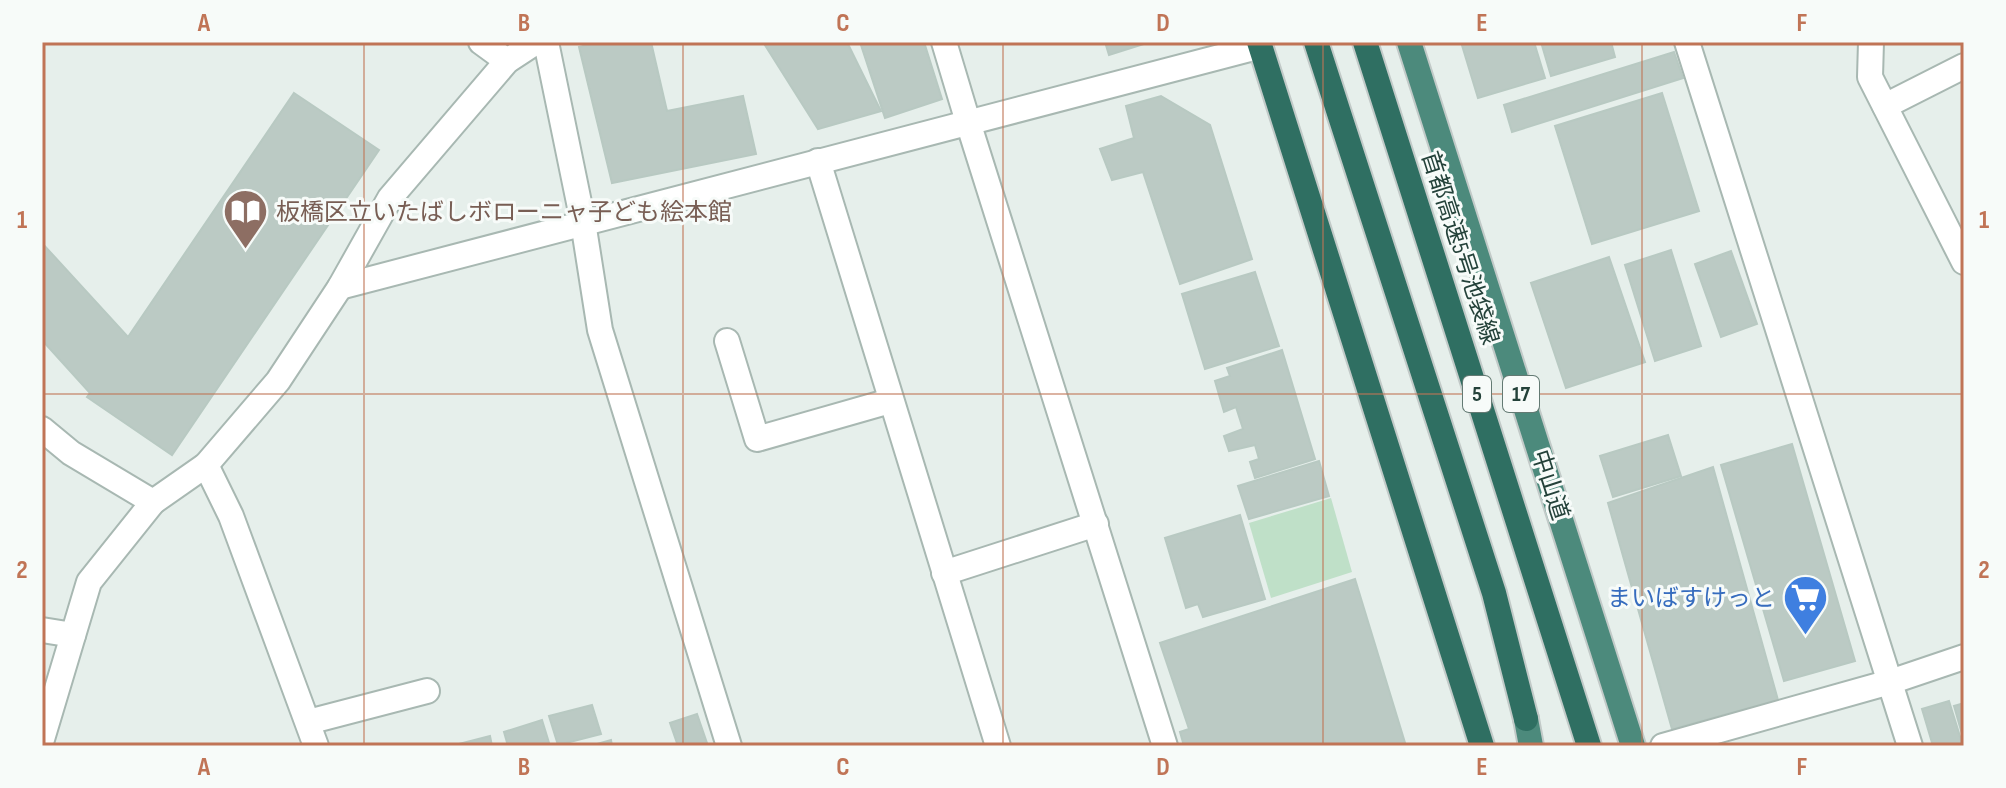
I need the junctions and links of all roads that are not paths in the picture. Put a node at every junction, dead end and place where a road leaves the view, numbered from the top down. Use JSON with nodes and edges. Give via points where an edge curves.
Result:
{"nodes":[{"id":1,"x":481,"y":42,"type":"edge"},
{"id":2,"x":536,"y":42,"type":"edge"},
{"id":3,"x":546,"y":42,"type":"edge"},
{"id":4,"x":944,"y":42,"type":"edge"},
{"id":5,"x":1316,"y":42,"type":"edge"},
{"id":6,"x":1365,"y":42,"type":"edge"},
{"id":7,"x":1409,"y":42,"type":"edge"},
{"id":8,"x":1687,"y":42,"type":"edge"},
{"id":9,"x":1871,"y":42,"type":"edge"},
{"id":10,"x":1253,"y":44,"type":"edge"},
{"id":11,"x":507,"y":61,"type":"junction"},
{"id":12,"x":1964,"y":66,"type":"edge"},
{"id":13,"x":1885,"y":106,"type":"junction"},
{"id":14,"x":968,"y":122,"type":"junction"},
{"id":15,"x":818,"y":161,"type":"junction"},
{"id":16,"x":583,"y":222,"type":"junction"},
{"id":17,"x":1964,"y":262,"type":"edge"},
{"id":18,"x":340,"y":287,"type":"junction"},
{"id":19,"x":727,"y":341,"type":"dead end"},
{"id":20,"x":890,"y":401,"type":"junction"},
{"id":21,"x":42,"y":429,"type":"edge"},
{"id":22,"x":206,"y":465,"type":"junction"},
{"id":23,"x":153,"y":502,"type":"junction"},
{"id":24,"x":1096,"y":524,"type":"junction"},
{"id":25,"x":944,"y":573,"type":"junction"},
{"id":26,"x":42,"y":630,"type":"edge"},
{"id":27,"x":73,"y":635,"type":"junction"},
{"id":28,"x":1964,"y":657,"type":"edge"},
{"id":29,"x":1890,"y":682,"type":"junction"},
{"id":30,"x":427,"y":691,"type":"dead end"},
{"id":31,"x":308,"y":722,"type":"junction"},
{"id":32,"x":42,"y":739,"type":"edge"},
{"id":33,"x":316,"y":746,"type":"edge"},
{"id":34,"x":729,"y":746,"type":"edge"},
{"id":35,"x":998,"y":746,"type":"edge"},
{"id":36,"x":1165,"y":746,"type":"edge"},
{"id":37,"x":1470,"y":746,"type":"edge"},
{"id":38,"x":1482,"y":746,"type":"edge"},
{"id":39,"x":1531,"y":746,"type":"edge"},
{"id":40,"x":1589,"y":746,"type":"edge"},
{"id":41,"x":1633,"y":746,"type":"edge"},
{"id":42,"x":1663,"y":746,"type":"edge"},
{"id":43,"x":1910,"y":746,"type":"edge"}],
"edges":[{"from":1,"to":11,"type":"street"},
{"from":2,"to":11,"type":"street"},
{"from":3,"to":16,"type":"street"},
{"from":4,"to":14,"type":"street"},
{"from":5,"to":39,"type":"highway","via":[[1494,593]]},
{"from":6,"to":40,"type":"highway","name":"首都高速5号池袋線","number":"5"},
{"from":7,"to":41,"type":"highway","name":"中山道","number":"17"},
{"from":8,"to":29,"type":"street"},
{"from":9,"to":13,"type":"street","via":[[1870,77]]},
{"from":10,"to":14,"type":"street"},
{"from":10,"to":37,"type":"highway"},
{"from":10,"to":38,"type":"highway"},
{"from":11,"to":18,"type":"street","via":[[390,198]]},
{"from":12,"to":13,"type":"street"},
{"from":13,"to":17,"type":"street"},
{"from":14,"to":15,"type":"street"},
{"from":14,"to":24,"type":"street"},
{"from":15,"to":16,"type":"street"},
{"from":15,"to":20,"type":"street"},
{"from":16,"to":18,"type":"street"},
{"from":16,"to":34,"type":"street","via":[[600,330]]},
{"from":18,"to":22,"type":"street","via":[[278,381]]},
{"from":19,"to":20,"type":"street","via":[[757,439]]},
{"from":20,"to":25,"type":"street"},
{"from":21,"to":23,"type":"street","via":[[71,453]]},
{"from":22,"to":23,"type":"street"},
{"from":22,"to":31,"type":"street","via":[[231,516]]},
{"from":23,"to":27,"type":"street","via":[[89,582]]},
{"from":24,"to":25,"type":"street"},
{"from":24,"to":36,"type":"street"},
{"from":25,"to":35,"type":"street"},
{"from":26,"to":27,"type":"street"},
{"from":27,"to":32,"type":"street"},
{"from":28,"to":29,"type":"street"},
{"from":29,"to":42,"type":"street"},
{"from":29,"to":43,"type":"street"},
{"from":30,"to":31,"type":"street"},
{"from":31,"to":33,"type":"street"}]}
